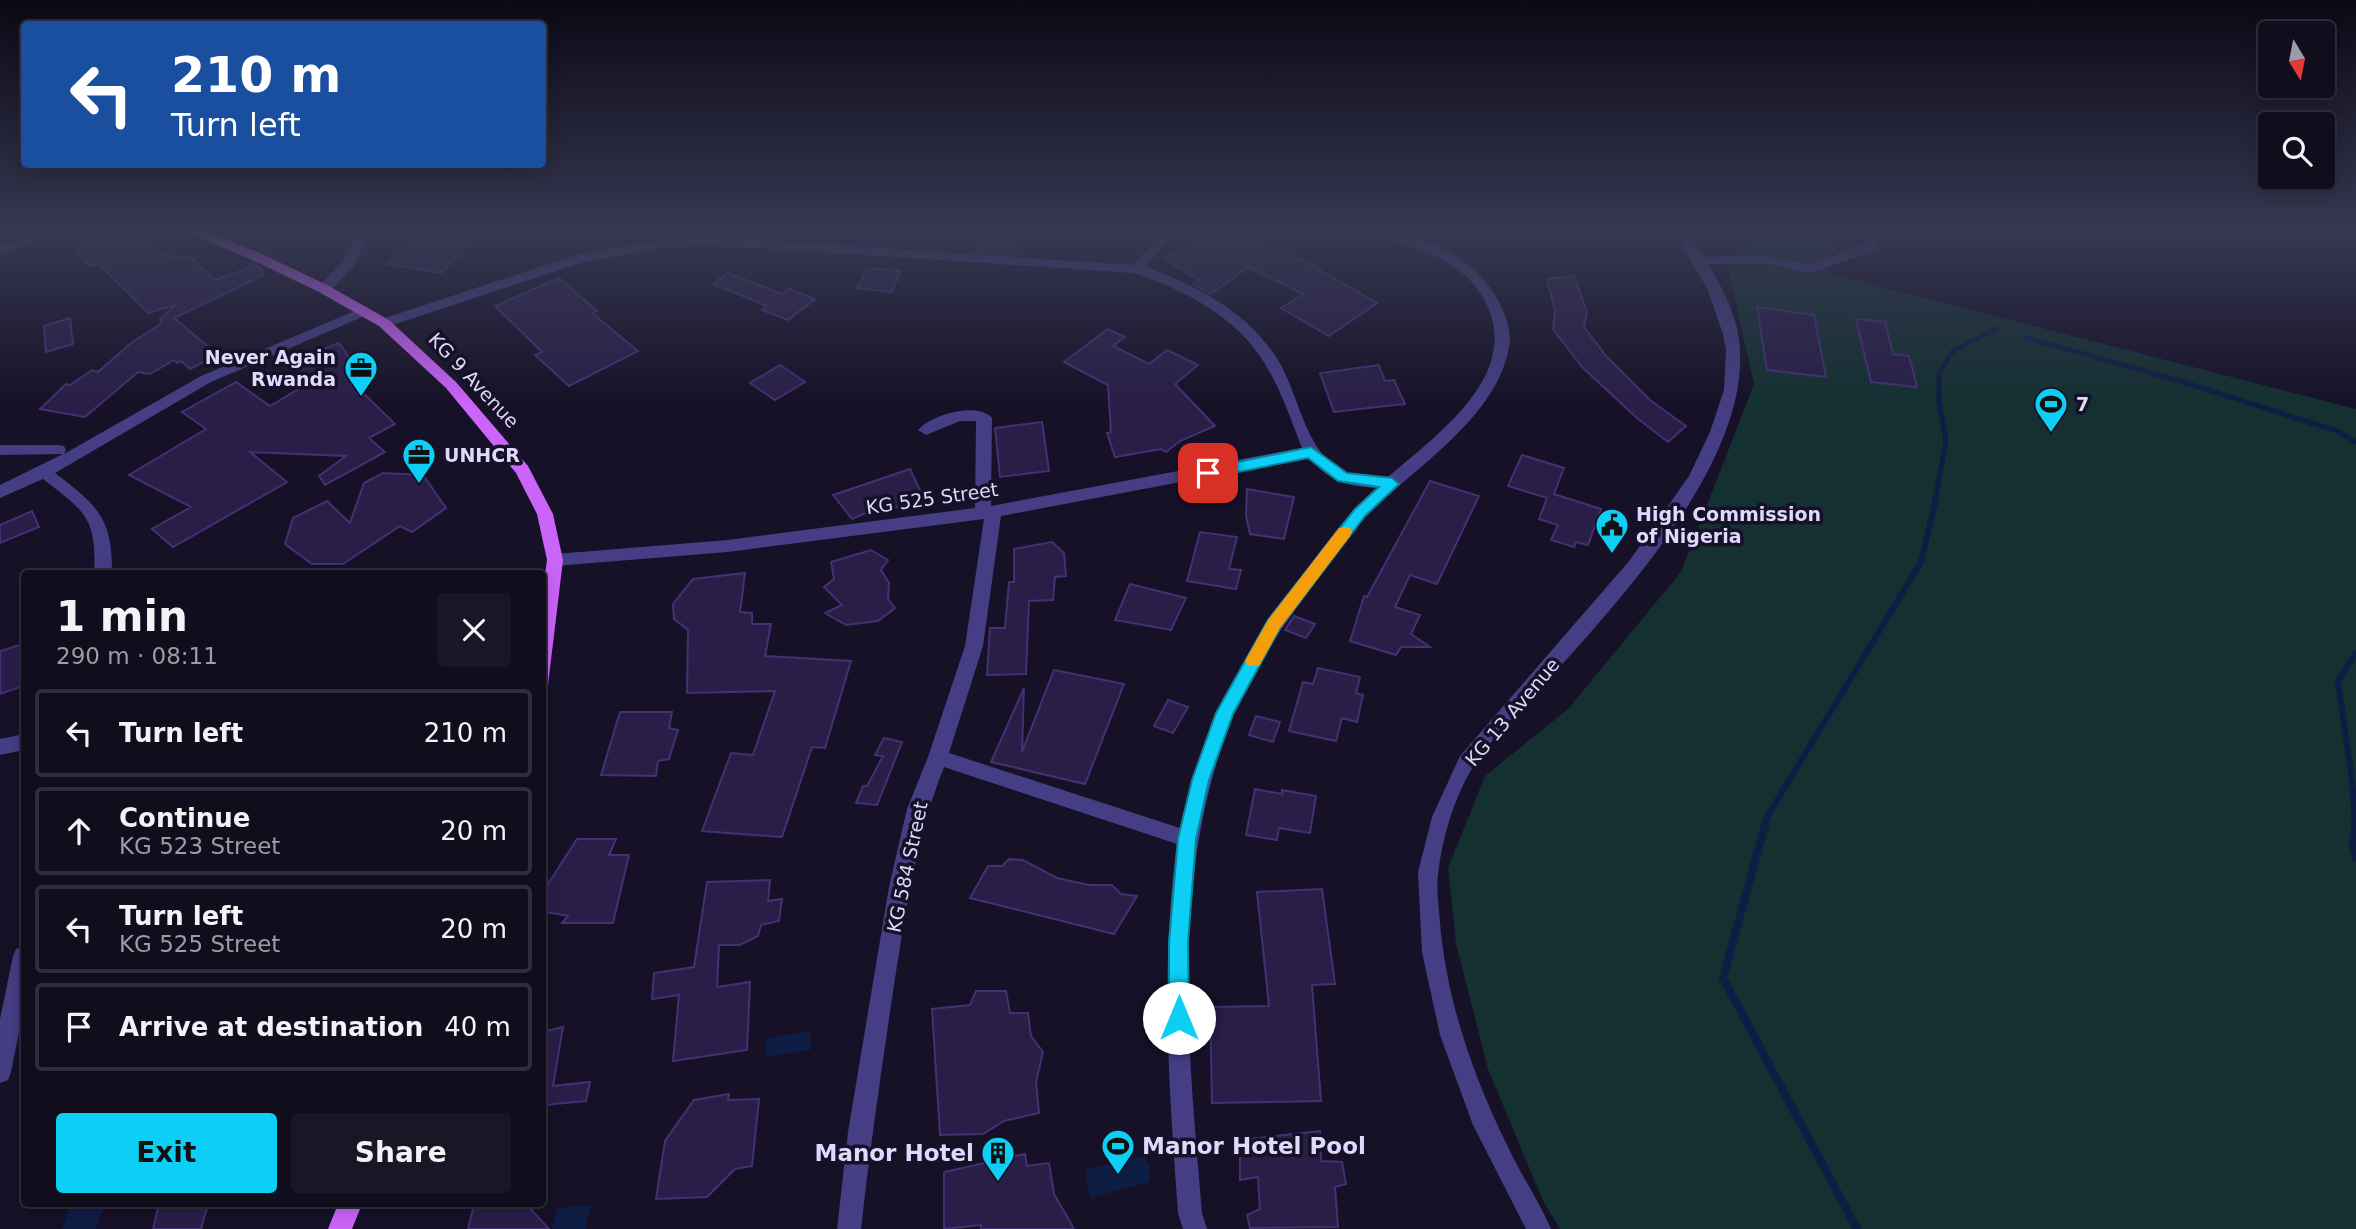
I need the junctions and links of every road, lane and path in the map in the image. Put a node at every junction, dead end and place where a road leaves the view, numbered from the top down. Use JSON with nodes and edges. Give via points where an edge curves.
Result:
{"nodes":[{"id":1,"x":324,"y":289,"type":"edge"},
{"id":2,"x":486,"y":289,"type":"edge"},
{"id":3,"x":1187,"y":289,"type":"edge"},
{"id":4,"x":1484,"y":289,"type":"edge"},
{"id":5,"x":1714,"y":289,"type":"edge"},
{"id":6,"x":364,"y":311,"type":"junction"},
{"id":7,"x":384,"y":323,"type":"junction"},
{"id":8,"x":926,"y":430,"type":"dead end"},
{"id":9,"x":0,"y":450,"type":"edge"},
{"id":10,"x":58,"y":450,"type":"dead end"},
{"id":11,"x":1311,"y":452,"type":"junction"},
{"id":12,"x":44,"y":472,"type":"junction"},
{"id":13,"x":1392,"y":484,"type":"junction"},
{"id":14,"x":0,"y":492,"type":"edge"},
{"id":15,"x":988,"y":513,"type":"junction"},
{"id":16,"x":555,"y":560,"type":"junction"},
{"id":17,"x":103,"y":570,"type":"edge"},
{"id":18,"x":546,"y":643,"type":"edge"},
{"id":19,"x":21,"y":742,"type":"edge"},
{"id":20,"x":0,"y":747,"type":"edge"},
{"id":21,"x":938,"y":757,"type":"junction"},
{"id":22,"x":1187,"y":839,"type":"junction"},
{"id":23,"x":21,"y":990,"type":"edge"},
{"id":24,"x":19,"y":1012,"type":"edge"},
{"id":25,"x":0,"y":1072,"type":"edge"},
{"id":26,"x":349,"y":1207,"type":"edge"},
{"id":27,"x":340,"y":1229,"type":"edge"},
{"id":28,"x":849,"y":1229,"type":"edge"},
{"id":29,"x":1195,"y":1229,"type":"edge"},
{"id":30,"x":1539,"y":1229,"type":"edge"}],
"edges":[{"from":1,"to":6,"type":"main road","name":"KG 9 Avenue"},
{"from":2,"to":7,"type":"street"},
{"from":3,"to":11,"type":"street","via":[[1236,319],[1271,361]]},
{"from":4,"to":13,"type":"street","via":[[1502,325],[1503,348],[1494,376],[1478,402]]},
{"from":5,"to":30,"type":"street","name":"KG 13 Avenue","via":[[1726,314],[1734,351],[1731,391],[1719,431],[1643,557],[1465,763],[1442,816],[1427,873],[1430,951],[1455,1045],[1507,1174]]},
{"from":6,"to":7,"type":"main road","name":"KG 9 Avenue"},
{"from":6,"to":12,"type":"street","via":[[206,379]]},
{"from":7,"to":16,"type":"main road","name":"KG 9 Avenue","via":[[451,386],[522,470],[545,514]]},
{"from":8,"to":15,"type":"street","name":"KG 584 Street","via":[[975,413],[984,418]]},
{"from":9,"to":10,"type":"street"},
{"from":11,"to":13,"type":"street","via":[[1343,478]]},
{"from":11,"to":15,"type":"street","name":"KG 525 Street"},
{"from":12,"to":14,"type":"street"},
{"from":12,"to":17,"type":"street","via":[[90,509],[102,530]]},
{"from":13,"to":22,"type":"street","via":[[1360,512],[1274,624],[1225,713],[1200,780]]},
{"from":15,"to":16,"type":"street","name":"KG 525 Street","via":[[728,546]]},
{"from":15,"to":21,"type":"street","name":"KG 584 Street","via":[[974,646]]},
{"from":16,"to":18,"type":"main road","name":"KG 9 Avenue"},
{"from":19,"to":20,"type":"street"},
{"from":21,"to":22,"type":"street"},
{"from":21,"to":28,"type":"street","name":"KG 584 Street","via":[[917,809],[899,887]]},
{"from":22,"to":29,"type":"street","via":[[1179,942],[1179,1068]]},
{"from":23,"to":24,"type":"street"},
{"from":24,"to":25,"type":"street"},
{"from":26,"to":27,"type":"main road"}]}
